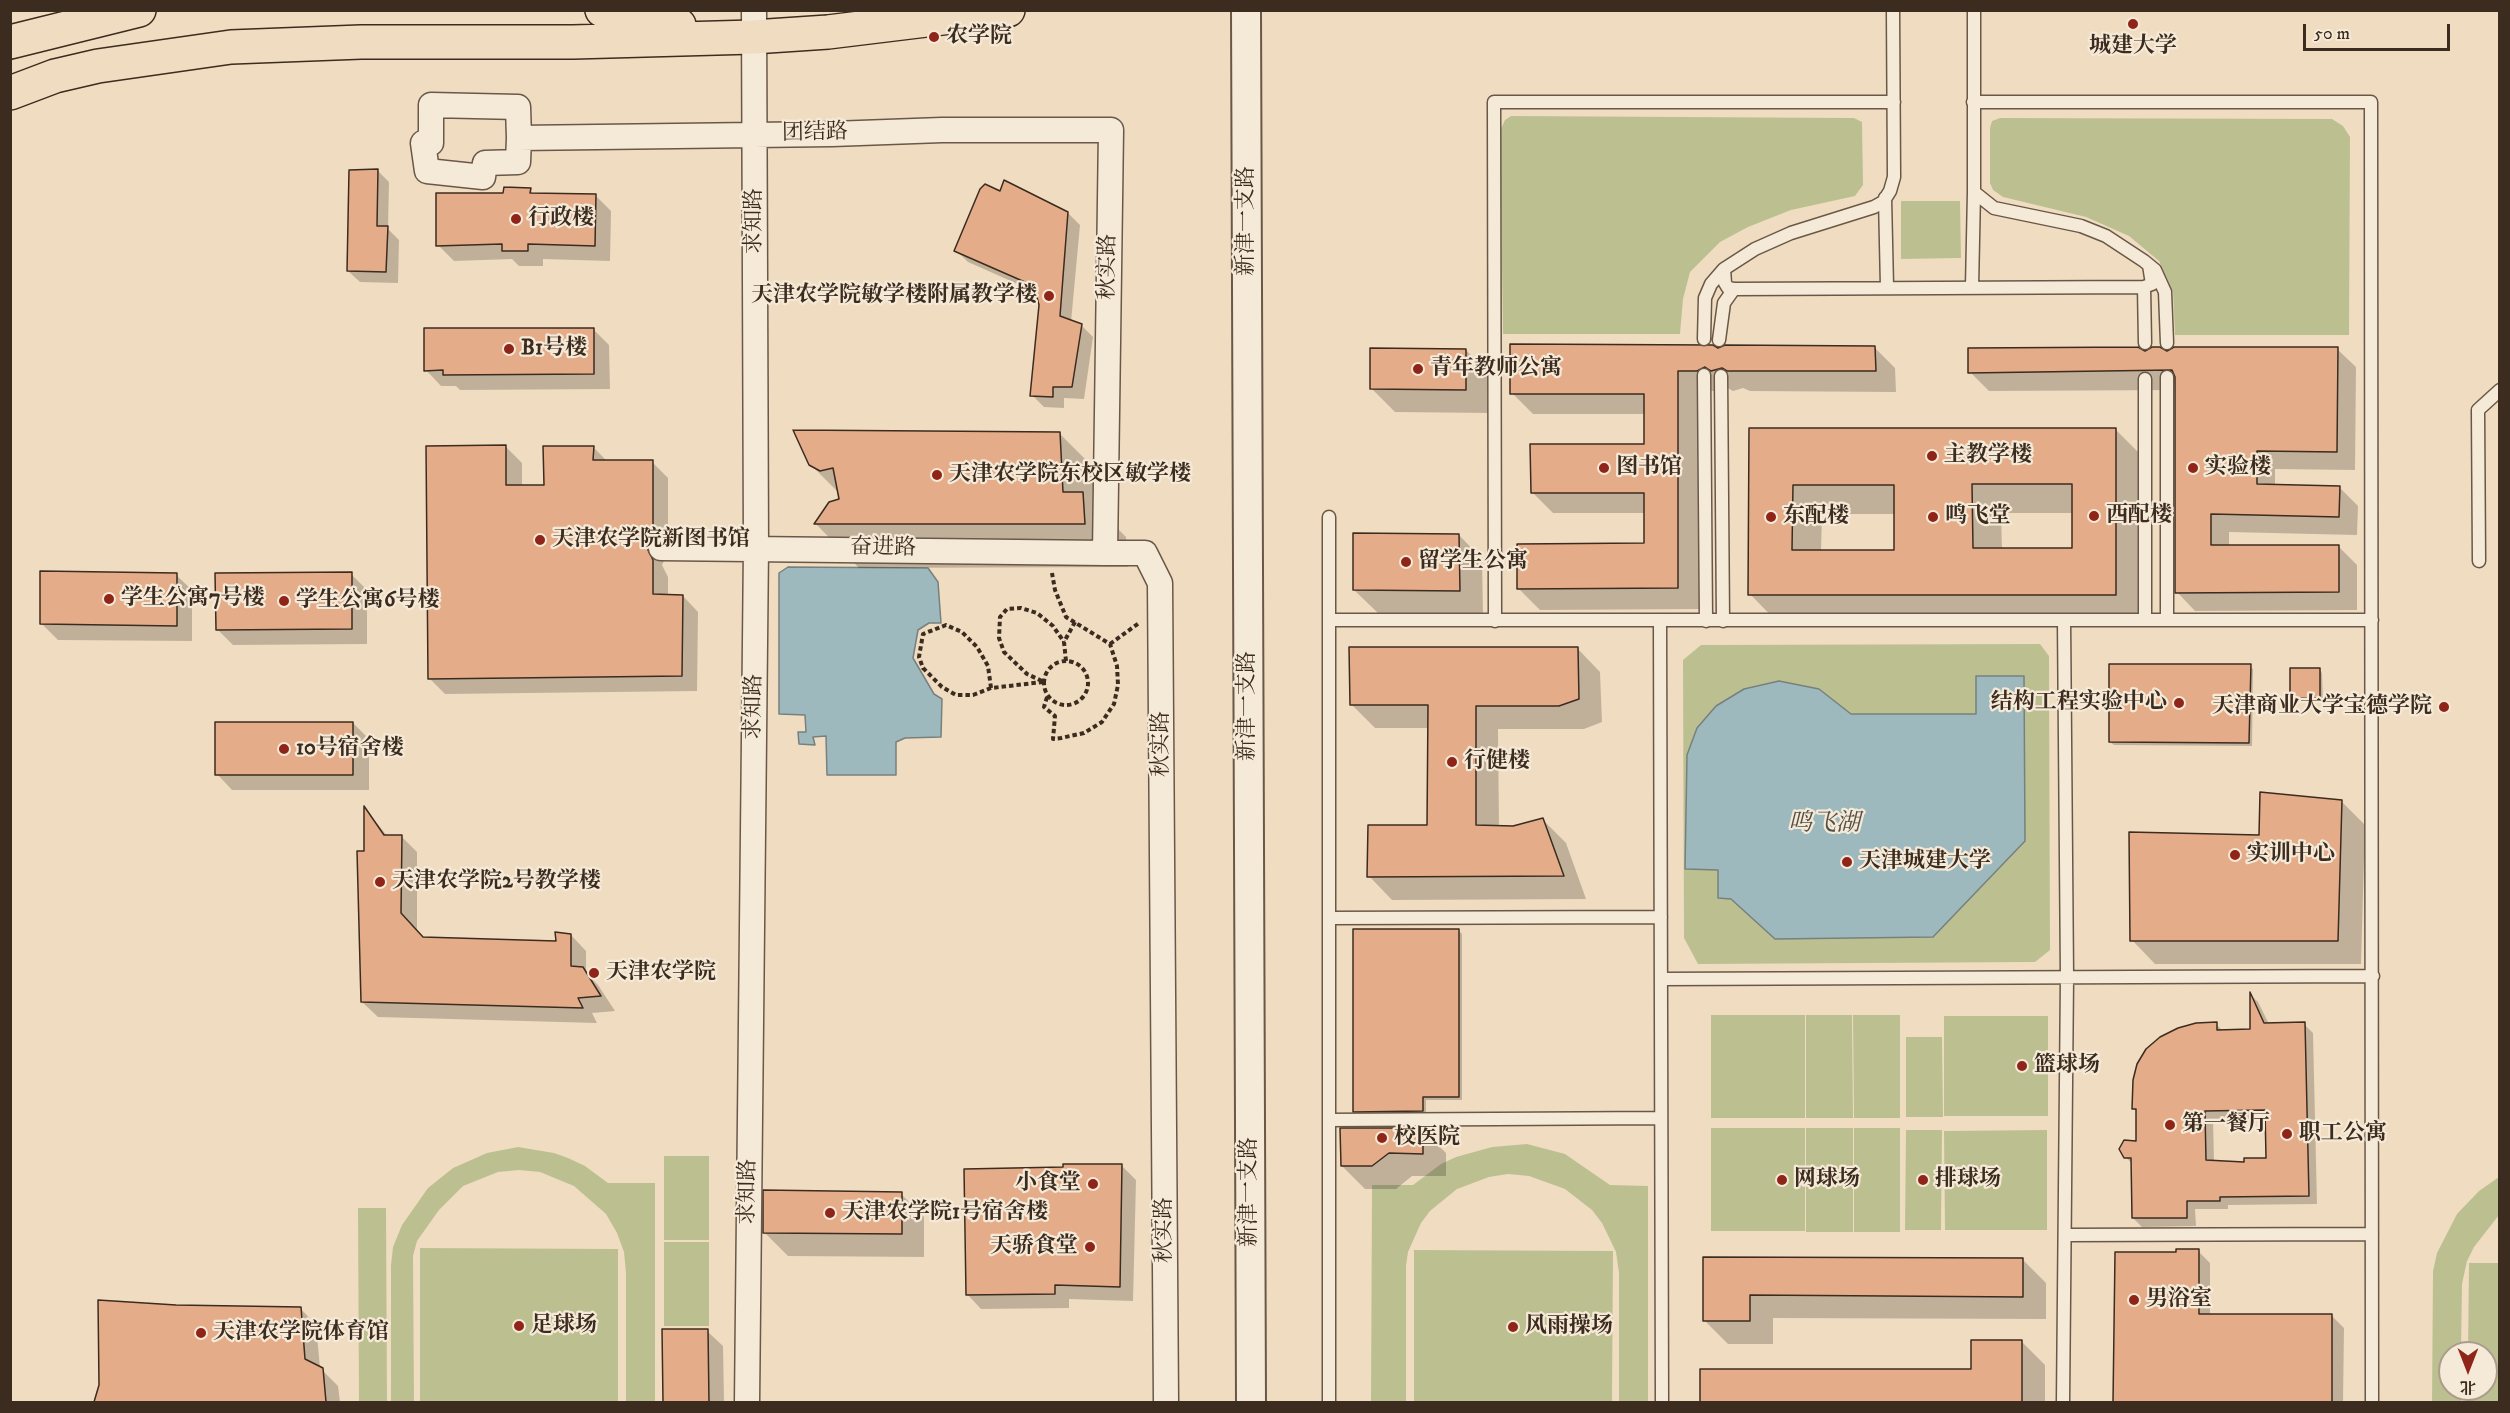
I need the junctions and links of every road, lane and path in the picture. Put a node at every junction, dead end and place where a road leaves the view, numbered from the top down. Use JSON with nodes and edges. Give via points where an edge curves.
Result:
{"nodes":[{"id":1,"x":140,"y":10,"type":"edge"},
{"id":2,"x":602,"y":10,"type":"edge"},
{"id":3,"x":1008,"y":10,"type":"edge"},
{"id":4,"x":1246,"y":10,"type":"edge"},
{"id":5,"x":1893,"y":10,"type":"edge"},
{"id":6,"x":1974,"y":10,"type":"edge"},
{"id":7,"x":754,"y":24,"type":"edge"},
{"id":8,"x":10,"y":42,"type":"edge"},
{"id":9,"x":10,"y":93,"type":"edge"},
{"id":10,"x":1894,"y":102,"type":"junction"},
{"id":11,"x":1973,"y":102,"type":"junction"},
{"id":12,"x":1111,"y":130,"type":"joint"},
{"id":13,"x":754,"y":135,"type":"junction"},
{"id":14,"x":519,"y":138,"type":"junction"},
{"id":15,"x":1974,"y":192,"type":"junction"},
{"id":16,"x":1886,"y":198,"type":"junction"},
{"id":17,"x":2149,"y":265,"type":"junction"},
{"id":18,"x":1724,"y":269,"type":"junction"},
{"id":19,"x":1887,"y":287,"type":"junction"},
{"id":20,"x":1972,"y":287,"type":"junction"},
{"id":21,"x":2144,"y":287,"type":"junction"},
{"id":22,"x":1734,"y":289,"type":"junction"},
{"id":23,"x":1704,"y":339,"type":"dead end"},
{"id":24,"x":1719,"y":340,"type":"dead end"},
{"id":25,"x":2145,"y":343,"type":"dead end"},
{"id":26,"x":2167,"y":343,"type":"dead end"},
{"id":27,"x":1704,"y":375,"type":"dead end"},
{"id":28,"x":1721,"y":376,"type":"dead end"},
{"id":29,"x":2167,"y":377,"type":"dead end"},
{"id":30,"x":2145,"y":379,"type":"dead end"},
{"id":31,"x":2499,"y":390,"type":"edge"},
{"id":32,"x":1329,"y":517,"type":"dead end"},
{"id":33,"x":756,"y":547,"type":"junction"},
{"id":34,"x":661,"y":548,"type":"dead end"},
{"id":35,"x":1105,"y":553,"type":"junction"},
{"id":36,"x":2479,"y":561,"type":"dead end"},
{"id":37,"x":1055,"y":590,"type":"dead end"},
{"id":38,"x":1147,"y":617,"type":"dead end"},
{"id":39,"x":1329,"y":620,"type":"junction"},
{"id":40,"x":2064,"y":620,"type":"junction"},
{"id":41,"x":2145,"y":620,"type":"junction"},
{"id":42,"x":2167,"y":620,"type":"junction"},
{"id":43,"x":2372,"y":620,"type":"junction"},
{"id":44,"x":1495,"y":621,"type":"junction"},
{"id":45,"x":1660,"y":621,"type":"junction"},
{"id":46,"x":1706,"y":621,"type":"junction"},
{"id":47,"x":1724,"y":621,"type":"junction"},
{"id":48,"x":1075,"y":622,"type":"junction"},
{"id":49,"x":1064,"y":642,"type":"junction"},
{"id":50,"x":1110,"y":644,"type":"junction"},
{"id":51,"x":1066,"y":661,"type":"junction"},
{"id":52,"x":1043,"y":682,"type":"junction"},
{"id":53,"x":991,"y":688,"type":"junction"},
{"id":54,"x":1047,"y":697,"type":"junction"},
{"id":55,"x":1661,"y":917,"type":"junction"},
{"id":56,"x":1329,"y":918,"type":"junction"},
{"id":57,"x":2373,"y":976,"type":"junction"},
{"id":58,"x":2067,"y":977,"type":"junction"},
{"id":59,"x":1661,"y":979,"type":"junction"},
{"id":60,"x":1661,"y":1118,"type":"junction"},
{"id":61,"x":1329,"y":1120,"type":"junction"},
{"id":62,"x":2065,"y":1234,"type":"junction"},
{"id":63,"x":2372,"y":1234,"type":"junction"},
{"id":64,"x":747,"y":1402,"type":"edge"},
{"id":65,"x":1166,"y":1402,"type":"edge"},
{"id":66,"x":1251,"y":1402,"type":"edge"},
{"id":67,"x":1329,"y":1402,"type":"edge"},
{"id":68,"x":1662,"y":1402,"type":"edge"},
{"id":69,"x":2063,"y":1402,"type":"edge"},
{"id":70,"x":2372,"y":1402,"type":"edge"}],
"edges":[{"from":1,"to":8,"type":"highway"},
{"from":2,"to":7,"type":"highway"},
{"from":3,"to":7,"type":"highway","via":[[828,32]]},
{"from":4,"to":66,"type":"street","name":"新津一支路"},
{"from":5,"to":10,"type":"lane"},
{"from":6,"to":11,"type":"lane"},
{"from":7,"to":9,"type":"highway","via":[[573,42],[360,42],[231,47],[98,66],[55,76]]},
{"from":7,"to":13,"type":"street","name":"求知路"},
{"from":10,"to":16,"type":"lane","via":[[1894,177]]},
{"from":10,"to":44,"type":"lane","via":[[1494,102]]},
{"from":11,"to":15,"type":"lane"},
{"from":11,"to":43,"type":"lane","via":[[2371,102]]},
{"from":12,"to":13,"type":"street","name":"团结路"},
{"from":12,"to":35,"type":"street","name":"秋实路"},
{"from":13,"to":14,"type":"street","name":"团结路"},
{"from":13,"to":33,"type":"street","name":"求知路"},
{"from":14,"to":14,"type":"street","via":[[518,108],[431,105],[431,143],[423,143],[427,171],[483,177],[485,163],[518,162]]},
{"from":15,"to":17,"type":"lane","via":[[1994,208],[2089,229],[2124,246]]},
{"from":15,"to":20,"type":"lane"},
{"from":16,"to":18,"type":"lane","via":[[1857,214],[1771,242]]},
{"from":16,"to":19,"type":"lane"},
{"from":17,"to":21,"type":"lane","via":[[2152,284]]},
{"from":17,"to":26,"type":"lane","via":[[2162,281],[2165,292]]},
{"from":18,"to":22,"type":"lane","via":[[1725,283]]},
{"from":18,"to":23,"type":"lane","via":[[1705,298]]},
{"from":19,"to":20,"type":"lane"},
{"from":19,"to":22,"type":"lane"},
{"from":20,"to":21,"type":"lane"},
{"from":21,"to":25,"type":"lane"},
{"from":22,"to":24,"type":"lane","via":[[1724,303]]},
{"from":27,"to":46,"type":"lane"},
{"from":28,"to":47,"type":"lane"},
{"from":29,"to":42,"type":"lane"},
{"from":30,"to":41,"type":"lane"},
{"from":31,"to":36,"type":"lane","via":[[2478,410]]},
{"from":32,"to":39,"type":"lane"},
{"from":33,"to":34,"type":"street","name":"奋进路"},
{"from":33,"to":35,"type":"street","name":"奋进路"},
{"from":33,"to":64,"type":"street","name":"求知路"},
{"from":35,"to":65,"type":"street","name":"秋实路","via":[[1146,553],[1161,583]]},
{"from":37,"to":48,"type":"path","via":[[1066,616]]},
{"from":38,"to":50,"type":"path"},
{"from":39,"to":44,"type":"lane"},
{"from":39,"to":56,"type":"lane"},
{"from":40,"to":41,"type":"lane"},
{"from":40,"to":47,"type":"lane"},
{"from":40,"to":58,"type":"lane"},
{"from":41,"to":42,"type":"lane"},
{"from":42,"to":43,"type":"lane"},
{"from":43,"to":57,"type":"lane"},
{"from":44,"to":45,"type":"lane"},
{"from":45,"to":46,"type":"lane"},
{"from":45,"to":55,"type":"lane"},
{"from":46,"to":47,"type":"lane"},
{"from":48,"to":49,"type":"path"},
{"from":48,"to":50,"type":"path"},
{"from":49,"to":51,"type":"path"},
{"from":49,"to":52,"type":"path","via":[[1037,613],[1007,609],[1000,616],[999,638],[1004,652],[1014,664]]},
{"from":50,"to":54,"type":"path","via":[[1118,685],[1114,704],[1102,722],[1084,733],[1053,739],[1055,716],[1044,706]]},
{"from":51,"to":52,"type":"path","via":[[1054,665]]},
{"from":51,"to":54,"type":"path","via":[[1085,670],[1085,695],[1067,704]]},
{"from":52,"to":53,"type":"path"},
{"from":52,"to":54,"type":"path"},
{"from":53,"to":53,"type":"path","via":[[988,666],[962,632],[946,625],[923,634],[919,657],[942,687],[956,695],[973,695]]},
{"from":55,"to":56,"type":"lane"},
{"from":55,"to":59,"type":"lane"},
{"from":56,"to":61,"type":"lane"},
{"from":57,"to":58,"type":"lane"},
{"from":57,"to":63,"type":"lane"},
{"from":58,"to":59,"type":"lane"},
{"from":58,"to":62,"type":"lane"},
{"from":59,"to":60,"type":"lane"},
{"from":60,"to":61,"type":"lane"},
{"from":60,"to":68,"type":"lane"},
{"from":61,"to":67,"type":"lane"},
{"from":62,"to":63,"type":"lane"},
{"from":62,"to":69,"type":"lane"},
{"from":63,"to":70,"type":"lane"}]}
